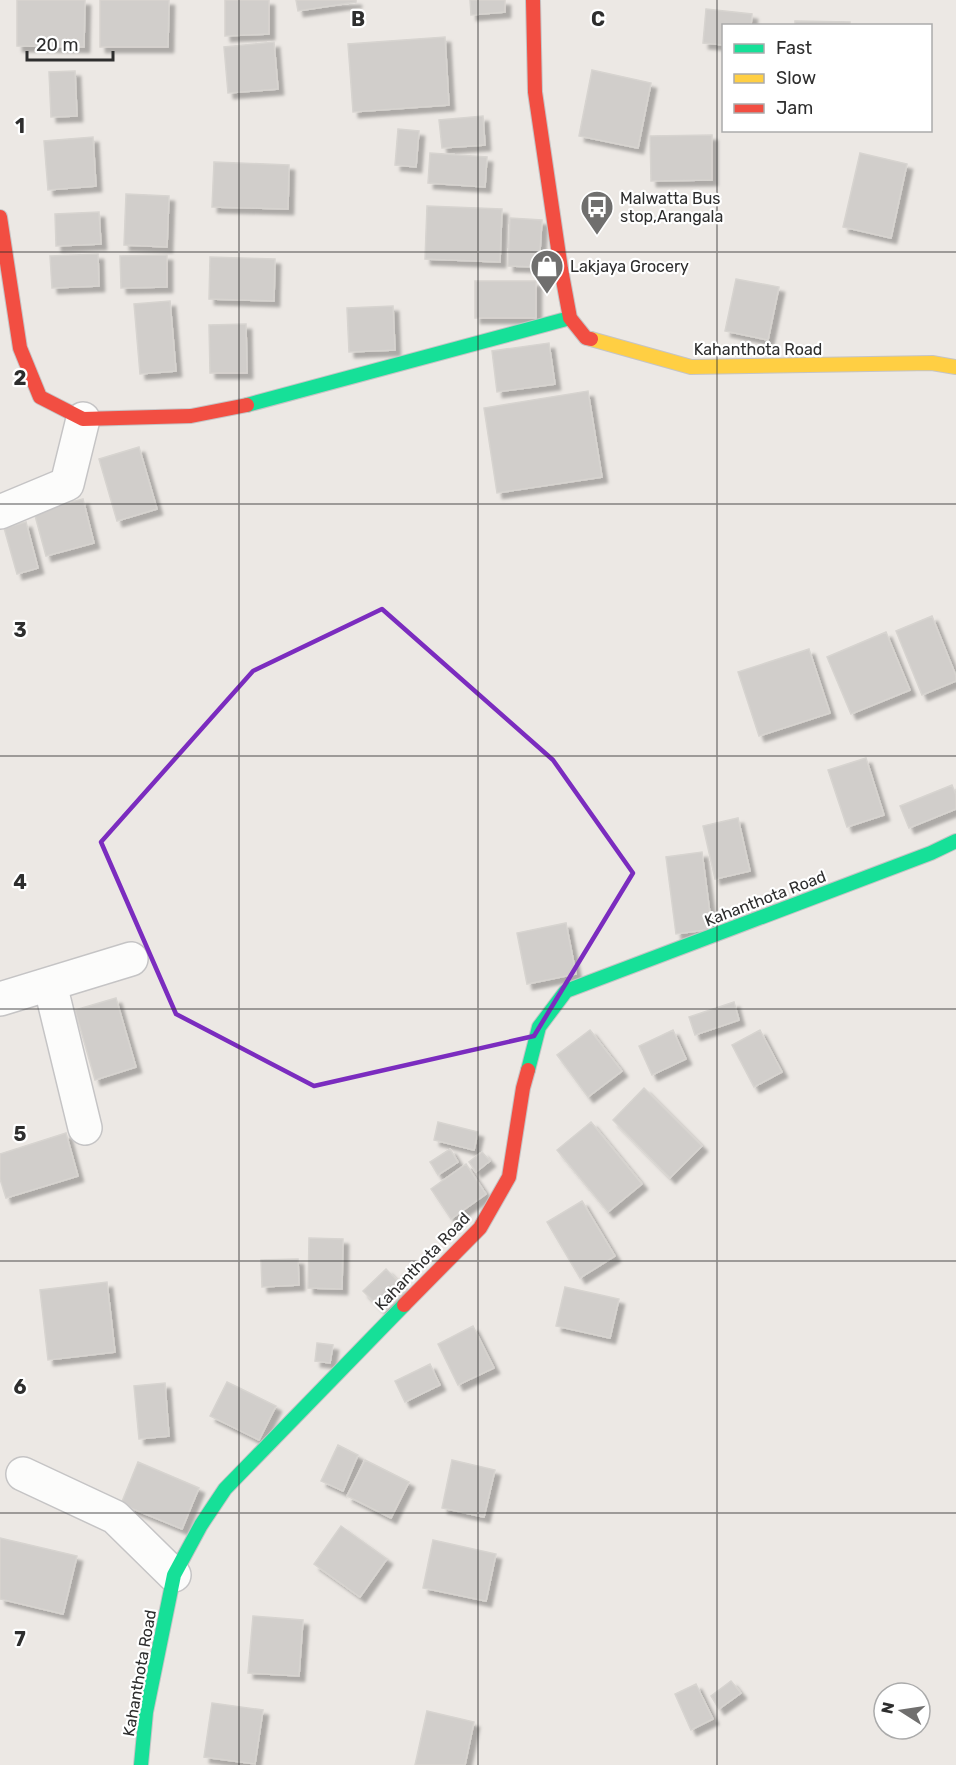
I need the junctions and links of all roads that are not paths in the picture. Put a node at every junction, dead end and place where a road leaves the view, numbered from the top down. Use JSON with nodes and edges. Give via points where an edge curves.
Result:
{"nodes":[{"id":1,"x":533,"y":0,"type":"edge"},
{"id":2,"x":0,"y":217,"type":"edge"},
{"id":3,"x":570,"y":318,"type":"junction"},
{"id":4,"x":956,"y":366,"type":"edge"},
{"id":5,"x":83,"y":419,"type":"junction"},
{"id":6,"x":0,"y":512,"type":"edge"},
{"id":7,"x":956,"y":841,"type":"edge"},
{"id":8,"x":131,"y":959,"type":"dead end"},
{"id":9,"x":50,"y":984,"type":"junction"},
{"id":10,"x":0,"y":999,"type":"edge"},
{"id":11,"x":85,"y":1128,"type":"dead end"},
{"id":12,"x":23,"y":1474,"type":"dead end"},
{"id":13,"x":174,"y":1575,"type":"junction"},
{"id":14,"x":141,"y":1765,"type":"edge"}],
"edges":[{"from":1,"to":3,"type":"main road","via":[[535,92]]},
{"from":2,"to":5,"type":"main road","via":[[20,348],[40,397]]},
{"from":3,"to":4,"type":"main road","name":"Kahanthota Road","via":[[586,338],[691,367],[932,363]]},
{"from":3,"to":5,"type":"main road","via":[[264,402],[190,416]]},
{"from":5,"to":6,"type":"street","via":[[67,484]]},
{"from":7,"to":13,"type":"main road","name":"Kahanthota Road","via":[[566,991],[538,1027],[523,1088],[509,1177],[480,1228],[225,1489]]},
{"from":8,"to":9,"type":"street"},
{"from":9,"to":10,"type":"street"},
{"from":9,"to":11,"type":"street"},
{"from":12,"to":13,"type":"street","via":[[115,1517]]},
{"from":13,"to":14,"type":"main road","name":"Kahanthota Road","via":[[146,1712]]}]}
